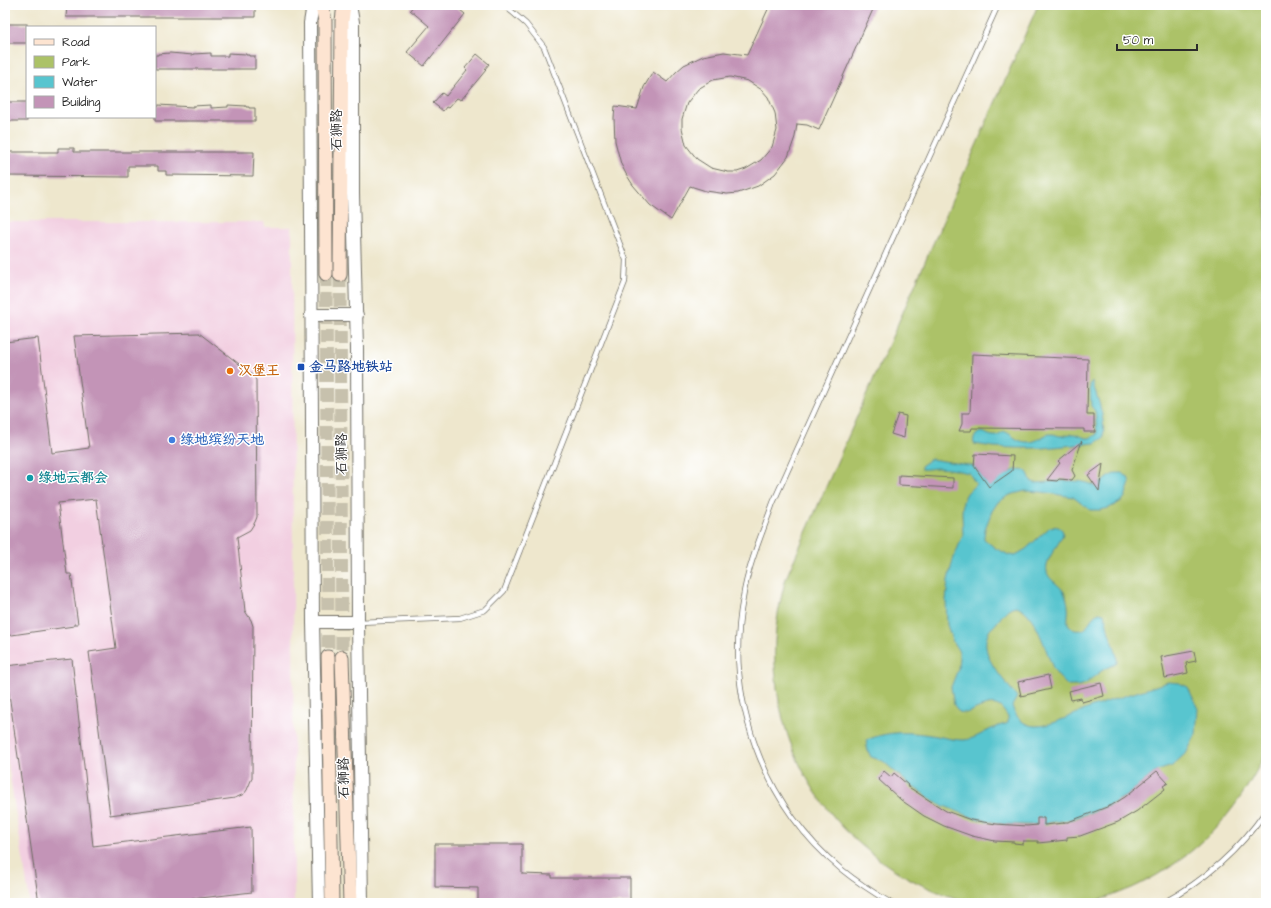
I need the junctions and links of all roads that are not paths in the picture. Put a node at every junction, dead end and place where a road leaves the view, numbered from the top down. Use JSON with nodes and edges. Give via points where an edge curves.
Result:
{"nodes":[{"id":1,"x":314,"y":5,"type":"edge"},
{"id":2,"x":322,"y":5,"type":"edge"},
{"id":3,"x":344,"y":5,"type":"edge"},
{"id":4,"x":350,"y":5,"type":"edge"},
{"id":5,"x":504,"y":5,"type":"edge"},
{"id":6,"x":998,"y":5,"type":"edge"},
{"id":7,"x":326,"y":274,"type":"tunnel mouth"},
{"id":8,"x":340,"y":275,"type":"tunnel mouth"},
{"id":9,"x":311,"y":315,"type":"junction"},
{"id":10,"x":357,"y":315,"type":"junction"},
{"id":11,"x":313,"y":622,"type":"junction"},
{"id":12,"x":358,"y":622,"type":"junction"},
{"id":13,"x":328,"y":657,"type":"tunnel mouth"},
{"id":14,"x":342,"y":658,"type":"tunnel mouth"},
{"id":15,"x":1266,"y":811,"type":"edge"},
{"id":16,"x":319,"y":903,"type":"edge"},
{"id":17,"x":332,"y":903,"type":"edge"},
{"id":18,"x":350,"y":903,"type":"edge"},
{"id":19,"x":362,"y":903,"type":"edge"},
{"id":20,"x":891,"y":903,"type":"edge"},
{"id":21,"x":1163,"y":903,"type":"edge"}],
"edges":[{"from":1,"to":9,"type":"street","name":"石狮路","via":[[310,23]]},
{"from":2,"to":7,"type":"main road","name":"石狮路","via":[[325,21]]},
{"from":3,"to":8,"type":"main road","name":"石狮路"},
{"from":4,"to":10,"type":"street","name":"石狮路","via":[[353,22],[353,194]]},
{"from":5,"to":12,"type":"lane","via":[[526,24],[544,47],[626,260],[625,282],[504,591],[484,610],[460,618]]},
{"from":6,"to":20,"type":"lane","via":[[773,503],[747,577],[740,619],[738,662],[744,705],[755,746],[773,786],[796,822],[825,854],[858,882]]},
{"from":9,"to":10,"type":"street"},
{"from":9,"to":11,"type":"street","name":"石狮路"},
{"from":10,"to":12,"type":"street","name":"石狮路"},
{"from":11,"to":12,"type":"street"},
{"from":11,"to":16,"type":"street","name":"石狮路"},
{"from":12,"to":19,"type":"street","name":"石狮路"},
{"from":13,"to":17,"type":"main road","name":"石狮路"},
{"from":14,"to":18,"type":"main road","name":"石狮路"},
{"from":15,"to":21,"type":"lane","via":[[1248,835],[1218,866]]}]}
